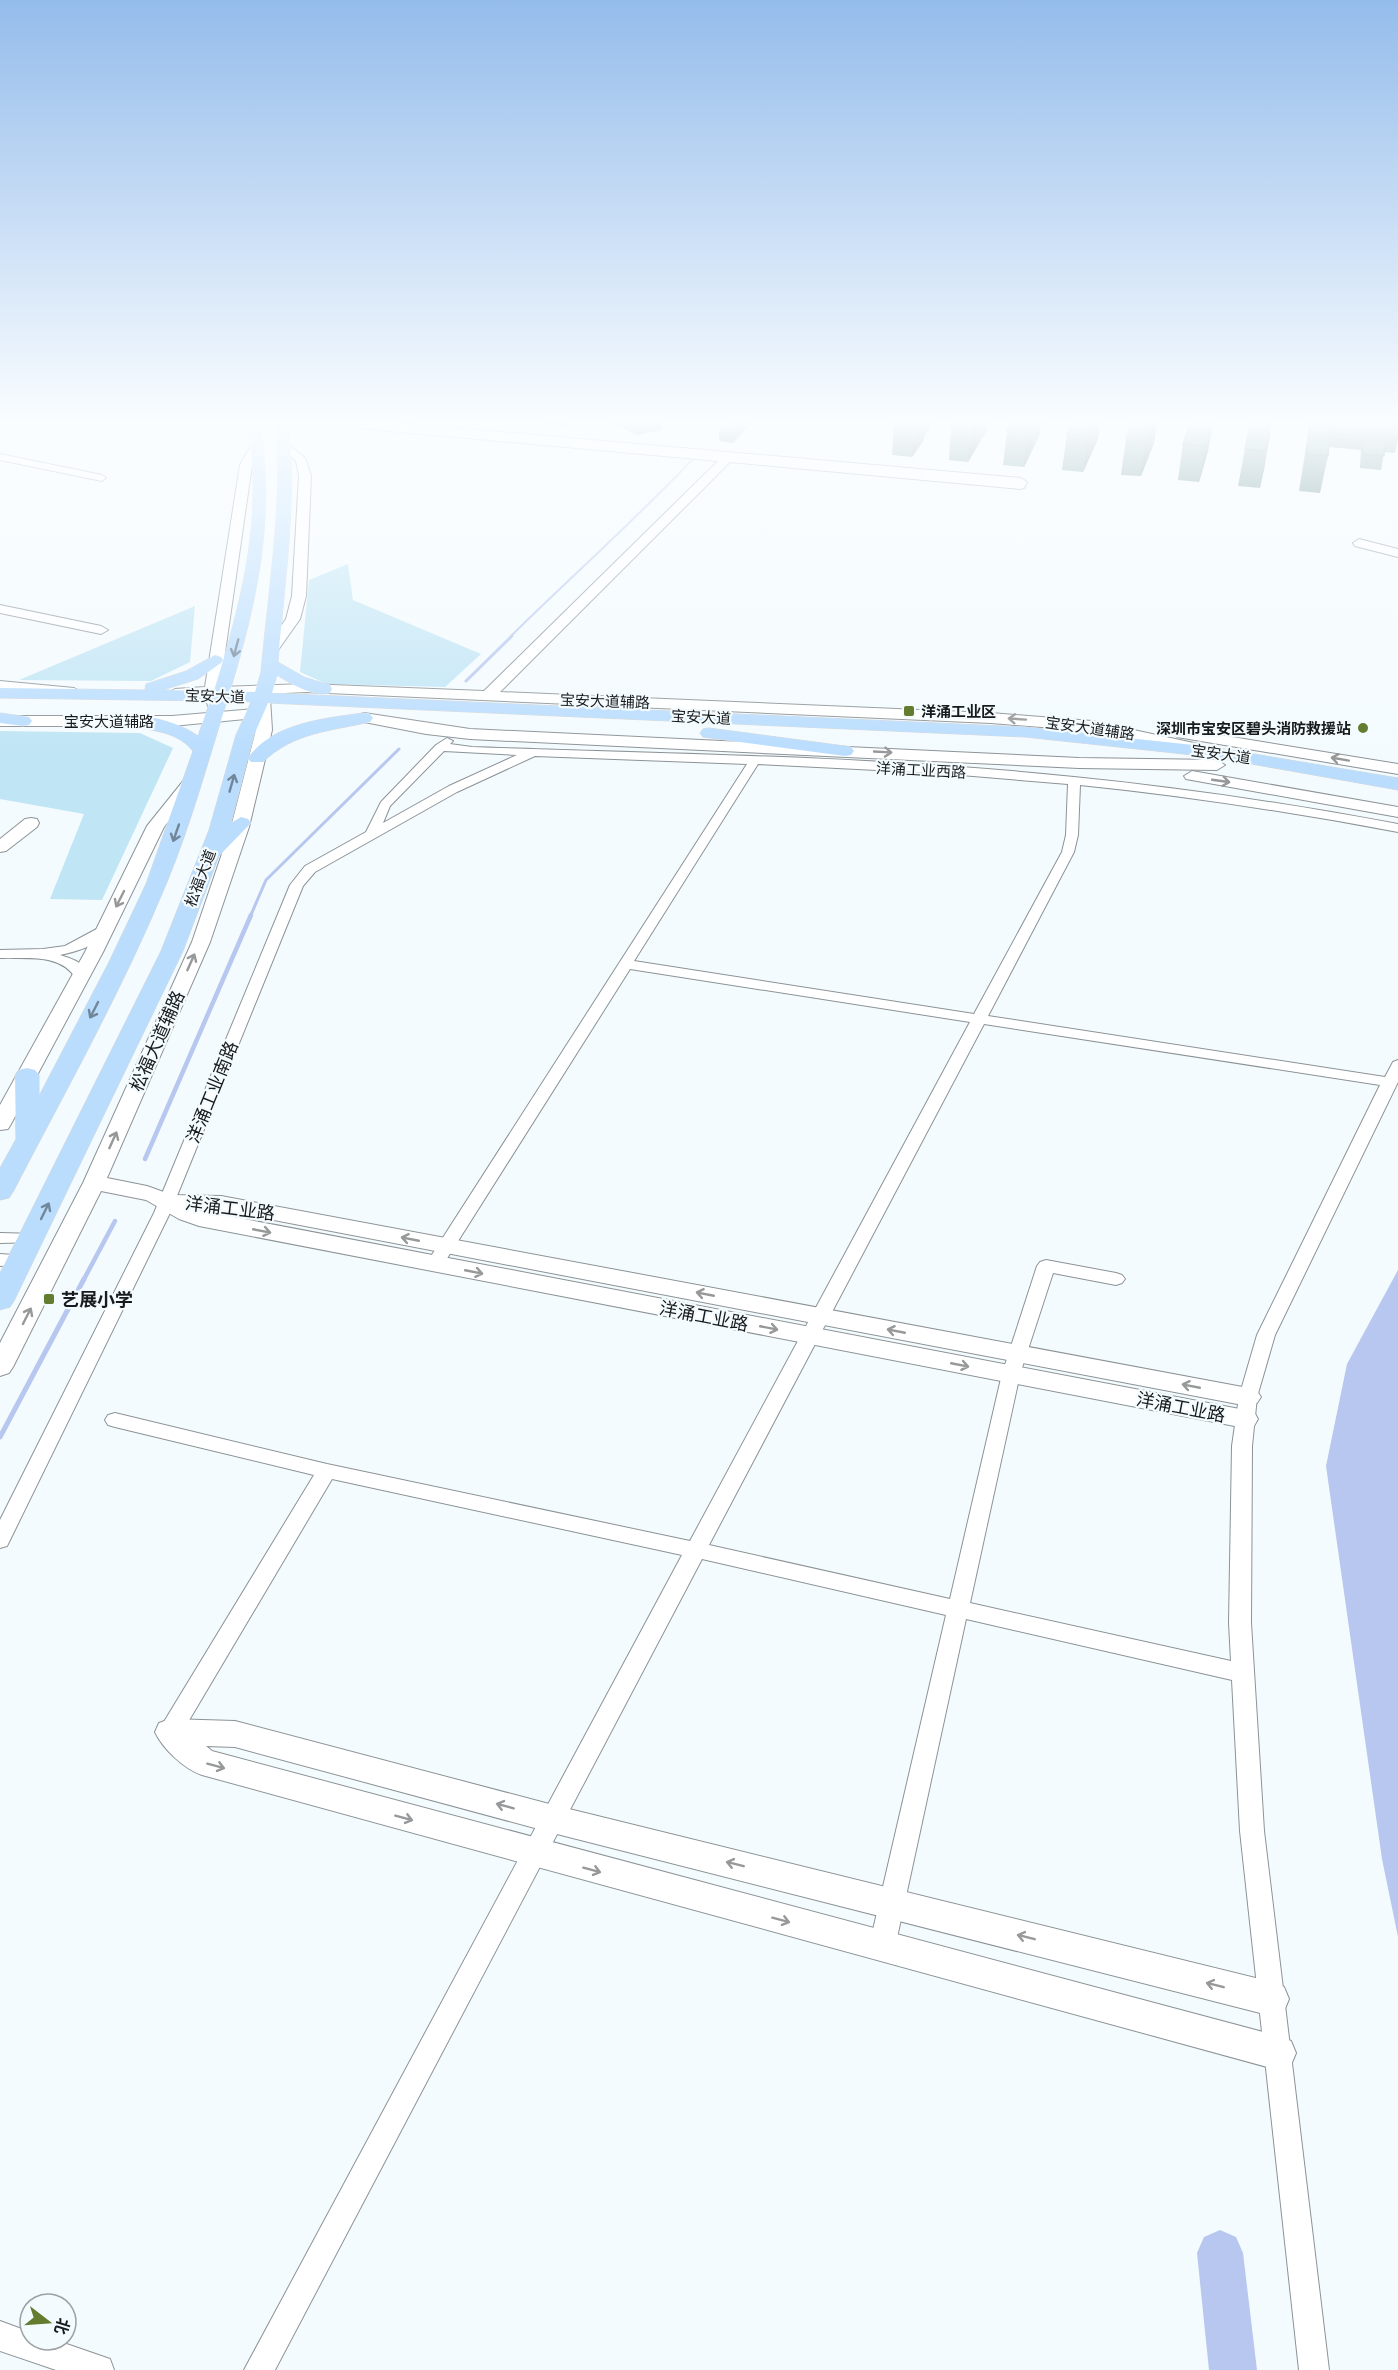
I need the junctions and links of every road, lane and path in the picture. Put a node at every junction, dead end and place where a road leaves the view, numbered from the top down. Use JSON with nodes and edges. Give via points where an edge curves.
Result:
{"nodes":[{"id":1,"x":236,"y":533,"type":"edge"},
{"id":2,"x":255,"y":533,"type":"edge"},
{"id":3,"x":281,"y":533,"type":"edge"},
{"id":4,"x":302,"y":533,"type":"edge"},
{"id":5,"x":652,"y":533,"type":"edge"},
{"id":6,"x":1398,"y":548,"type":"edge"},
{"id":7,"x":1398,"y":553,"type":"edge"},
{"id":8,"x":248,"y":592,"type":"junction"},
{"id":9,"x":0,"y":609,"type":"edge"},
{"id":10,"x":223,"y":624,"type":"junction"},
{"id":11,"x":101,"y":630,"type":"dead end"},
{"id":12,"x":270,"y":657,"type":"junction"},
{"id":13,"x":214,"y":660,"type":"junction"},
{"id":14,"x":0,"y":686,"type":"edge"},
{"id":15,"x":324,"y":689,"type":"junction"},
{"id":16,"x":0,"y":693,"type":"edge"},
{"id":17,"x":90,"y":694,"type":"junction"},
{"id":18,"x":443,"y":694,"type":"junction"},
{"id":19,"x":122,"y":695,"type":"junction"},
{"id":20,"x":488,"y":696,"type":"junction"},
{"id":21,"x":216,"y":700,"type":"junction"},
{"id":22,"x":261,"y":704,"type":"junction"},
{"id":23,"x":525,"y":709,"type":"junction"},
{"id":24,"x":0,"y":710,"type":"edge"},
{"id":25,"x":858,"y":712,"type":"junction"},
{"id":26,"x":364,"y":718,"type":"junction"},
{"id":27,"x":0,"y":719,"type":"edge"},
{"id":28,"x":23,"y":721,"type":"joint"},
{"id":29,"x":129,"y":721,"type":"junction"},
{"id":30,"x":1072,"y":723,"type":"junction"},
{"id":31,"x":694,"y":724,"type":"junction"},
{"id":32,"x":433,"y":730,"type":"junction"},
{"id":33,"x":470,"y":734,"type":"junction"},
{"id":34,"x":442,"y":745,"type":"junction"},
{"id":35,"x":202,"y":751,"type":"junction"},
{"id":36,"x":845,"y":751,"type":"junction"},
{"id":37,"x":532,"y":753,"type":"junction"},
{"id":38,"x":1240,"y":756,"type":"junction"},
{"id":39,"x":257,"y":758,"type":"junction"},
{"id":40,"x":754,"y":762,"type":"junction"},
{"id":41,"x":1059,"y":762,"type":"junction"},
{"id":42,"x":1217,"y":765,"type":"junction"},
{"id":43,"x":1276,"y":768,"type":"junction"},
{"id":44,"x":1398,"y":769,"type":"edge"},
{"id":45,"x":194,"y":778,"type":"junction"},
{"id":46,"x":1074,"y":780,"type":"junction"},
{"id":47,"x":1398,"y":784,"type":"edge"},
{"id":48,"x":1398,"y":796,"type":"edge"},
{"id":49,"x":1398,"y":812,"type":"edge"},
{"id":50,"x":31,"y":823,"type":"dead end"},
{"id":51,"x":241,"y":823,"type":"junction"},
{"id":52,"x":1398,"y":828,"type":"edge"},
{"id":53,"x":371,"y":835,"type":"junction"},
{"id":54,"x":0,"y":848,"type":"edge"},
{"id":55,"x":207,"y":861,"type":"junction"},
{"id":56,"x":106,"y":928,"type":"junction"},
{"id":57,"x":0,"y":954,"type":"edge"},
{"id":58,"x":41,"y":955,"type":"junction"},
{"id":59,"x":625,"y":964,"type":"junction"},
{"id":60,"x":81,"y":976,"type":"junction"},
{"id":61,"x":978,"y":1020,"type":"junction"},
{"id":62,"x":1394,"y":1074,"type":"edge"},
{"id":63,"x":27,"y":1075,"type":"junction"},
{"id":64,"x":0,"y":1124,"type":"edge"},
{"id":65,"x":26,"y":1142,"type":"junction"},
{"id":66,"x":94,"y":1184,"type":"junction"},
{"id":67,"x":0,"y":1192,"type":"edge"},
{"id":68,"x":167,"y":1202,"type":"junction"},
{"id":69,"x":0,"y":1238,"type":"edge"},
{"id":70,"x":32,"y":1238,"type":"junction"},
{"id":71,"x":441,"y":1255,"type":"junction"},
{"id":72,"x":10,"y":1260,"type":"edge"},
{"id":73,"x":1116,"y":1279,"type":"dead end"},
{"id":74,"x":0,"y":1301,"type":"edge"},
{"id":75,"x":815,"y":1326,"type":"junction"},
{"id":76,"x":1014,"y":1364,"type":"junction"},
{"id":77,"x":0,"y":1367,"type":"edge"},
{"id":78,"x":1247,"y":1408,"type":"junction"},
{"id":79,"x":115,"y":1420,"type":"dead end"},
{"id":80,"x":327,"y":1471,"type":"junction"},
{"id":81,"x":0,"y":1540,"type":"edge"},
{"id":82,"x":696,"y":1550,"type":"junction"},
{"id":83,"x":957,"y":1608,"type":"junction"},
{"id":84,"x":1243,"y":1672,"type":"junction"},
{"id":85,"x":170,"y":1732,"type":"junction"},
{"id":86,"x":553,"y":1819,"type":"junction"},
{"id":87,"x":534,"y":1854,"type":"junction"},
{"id":88,"x":892,"y":1904,"type":"junction"},
{"id":89,"x":882,"y":1947,"type":"junction"},
{"id":90,"x":1272,"y":1999,"type":"junction"},
{"id":91,"x":1278,"y":2053,"type":"junction"},
{"id":92,"x":0,"y":2336,"type":"edge"},
{"id":93,"x":99,"y":2370,"type":"edge"},
{"id":94,"x":259,"y":2370,"type":"edge"},
{"id":95,"x":1314,"y":2370,"type":"edge"}],
"edges":[{"from":1,"to":10,"type":"main road"},
{"from":2,"to":8,"type":"main road"},
{"from":3,"to":12,"type":"main road","name":"松福大道"},
{"from":4,"to":12,"type":"main road","via":[[299,596],[293,619]]},
{"from":5,"to":20,"type":"main road"},
{"from":6,"to":7,"type":"main road","via":[[1360,542]]},
{"from":8,"to":10,"type":"main road"},
{"from":8,"to":21,"type":"main road","one_way":true,"via":[[236,649]]},
{"from":9,"to":11,"type":"main road"},
{"from":10,"to":13,"type":"main road"},
{"from":12,"to":15,"type":"main road","via":[[298,681]]},
{"from":12,"to":22,"type":"main road","name":"松福大道"},
{"from":13,"to":19,"type":"main road","via":[[185,677]]},
{"from":13,"to":21,"type":"main road"},
{"from":14,"to":17,"type":"main road","name":"宝安大道辅路"},
{"from":15,"to":18,"type":"main road","name":"宝安大道辅路"},
{"from":15,"to":22,"type":"main road","name":"宝安大道辅路"},
{"from":16,"to":17,"type":"main road","name":"宝安大道"},
{"from":17,"to":19,"type":"main road","name":"宝安大道"},
{"from":18,"to":20,"type":"main road","name":"宝安大道辅路"},
{"from":18,"to":23,"type":"main road"},
{"from":19,"to":21,"type":"main road","name":"宝安大道"},
{"from":20,"to":25,"type":"main road","name":"宝安大道辅路"},
{"from":21,"to":22,"type":"main road","name":"宝安大道"},
{"from":21,"to":22,"type":"main road","name":"宝安大道辅路"},
{"from":21,"to":24,"type":"main road","name":"宝安大道"},
{"from":21,"to":29,"type":"main road","name":"宝安大道辅路"},
{"from":21,"to":35,"type":"main road"},
{"from":22,"to":23,"type":"main road","name":"宝安大道"},
{"from":22,"to":26,"type":"main road","name":"宝安大道"},
{"from":22,"to":39,"type":"main road","name":"松福大道辅路","via":[[264,730]]},
{"from":55,"to":22,"type":"main road","name":"松福大道","one_way":true,"via":[[245,735]]},
{"from":23,"to":31,"type":"main road","name":"宝安大道"},
{"from":30,"to":25,"type":"main road","name":"宝安大道辅路","one_way":true},
{"from":25,"to":31,"type":"main road"},
{"from":26,"to":31,"type":"main road","name":"宝安大道"},
{"from":26,"to":32,"type":"main road","name":"宝安大道辅路"},
{"from":26,"to":39,"type":"main road","via":[[291,736]]},
{"from":27,"to":28,"type":"main road"},
{"from":28,"to":29,"type":"main road","name":"宝安大道辅路"},
{"from":29,"to":35,"type":"main road","via":[[171,730]]},
{"from":30,"to":38,"type":"main road","name":"宝安大道辅路"},
{"from":44,"to":30,"type":"main road","one_way":true,"via":[[1216,738]]},
{"from":31,"to":36,"type":"main road"},
{"from":31,"to":38,"type":"main road","name":"宝安大道","via":[[1049,734]]},
{"from":31,"to":42,"type":"main road","name":"宝安大道","via":[[1010,745]]},
{"from":32,"to":33,"type":"main road","name":"宝安大道辅路"},
{"from":32,"to":34,"type":"street","via":[[442,737]]},
{"from":33,"to":34,"type":"street"},
{"from":33,"to":36,"type":"main road","name":"宝安大道辅路"},
{"from":34,"to":37,"type":"street","name":"洋涌工业西路"},
{"from":34,"to":53,"type":"street","via":[[386,806]]},
{"from":35,"to":45,"type":"main road"},
{"from":36,"to":41,"type":"main road","name":"宝安大道辅路","one_way":true},
{"from":37,"to":40,"type":"street","name":"洋涌工业西路"},
{"from":37,"to":53,"type":"street","name":"洋涌工业南路","via":[[453,789]]},
{"from":38,"to":43,"type":"main road","name":"宝安大道"},
{"from":39,"to":51,"type":"main road","name":"松福大道辅路"},
{"from":40,"to":46,"type":"street","name":"洋涌工业西路"},
{"from":40,"to":59,"type":"street"},
{"from":41,"to":42,"type":"main road","name":"宝安大道辅路"},
{"from":41,"to":49,"type":"main road","one_way":true,"via":[[1244,784]]},
{"from":42,"to":43,"type":"main road","name":"宝安大道"},
{"from":43,"to":47,"type":"main road","name":"宝安大道"},
{"from":43,"to":48,"type":"main road","name":"宝安大道"},
{"from":45,"to":56,"type":"main road","one_way":true,"via":[[156,825]]},
{"from":45,"to":65,"type":"main road","one_way":true,"via":[[175,837],[136,927]]},
{"from":46,"to":52,"type":"street","name":"洋涌工业西路","via":[[1228,797]]},
{"from":46,"to":61,"type":"street","via":[[1070,847]]},
{"from":50,"to":54,"type":"main road"},
{"from":51,"to":55,"type":"main road"},
{"from":66,"to":51,"type":"main road","name":"松福大道辅路","one_way":true,"via":[[201,942]]},
{"from":53,"to":68,"type":"street","name":"洋涌工业南路","via":[[310,869],[294,890]]},
{"from":70,"to":55,"type":"main road","name":"松福大道","one_way":true,"via":[[172,951]]},
{"from":56,"to":58,"type":"street","via":[[82,945]]},
{"from":56,"to":60,"type":"main road"},
{"from":57,"to":58,"type":"street"},
{"from":58,"to":60,"type":"street","via":[[71,963]]},
{"from":59,"to":61,"type":"street"},
{"from":59,"to":71,"type":"street"},
{"from":60,"to":63,"type":"main road"},
{"from":61,"to":62,"type":"street"},
{"from":61,"to":75,"type":"street"},
{"from":62,"to":78,"type":"street","via":[[1266,1335]]},
{"from":63,"to":64,"type":"main road"},
{"from":63,"to":65,"type":"main road"},
{"from":65,"to":67,"type":"main road"},
{"from":66,"to":68,"type":"main road","name":"洋涌工业路","via":[[140,1191]]},
{"from":77,"to":66,"type":"main road","name":"松福大道辅路","one_way":true},
{"from":68,"to":71,"type":"main road","name":"洋涌工业路","via":[[200,1219]]},
{"from":68,"to":81,"type":"street","name":"洋涌工业南路"},
{"from":69,"to":70,"type":"street"},
{"from":70,"to":72,"type":"main road","name":"松福大道"},
{"from":71,"to":75,"type":"main road","name":"洋涌工业路"},
{"from":72,"to":74,"type":"main road","name":"松福大道"},
{"from":73,"to":76,"type":"street","via":[[1046,1266]]},
{"from":75,"to":76,"type":"main road","name":"洋涌工业路"},
{"from":75,"to":82,"type":"street"},
{"from":76,"to":78,"type":"main road","name":"洋涌工业路"},
{"from":76,"to":83,"type":"street"},
{"from":78,"to":84,"type":"street","via":[[1240,1531]]},
{"from":79,"to":80,"type":"street"},
{"from":80,"to":82,"type":"street"},
{"from":80,"to":85,"type":"street"},
{"from":82,"to":83,"type":"street"},
{"from":82,"to":86,"type":"street"},
{"from":83,"to":84,"type":"street"},
{"from":83,"to":88,"type":"street"},
{"from":84,"to":90,"type":"street","via":[[1252,1831]]},
{"from":86,"to":85,"type":"main road","one_way":true,"via":[[235,1734]]},
{"from":85,"to":87,"type":"main road","one_way":true,"via":[[202,1762]]},
{"from":86,"to":87,"type":"street"},
{"from":88,"to":86,"type":"main road","one_way":true},
{"from":87,"to":89,"type":"main road","one_way":true},
{"from":87,"to":94,"type":"street"},
{"from":88,"to":89,"type":"street"},
{"from":90,"to":88,"type":"main road","one_way":true},
{"from":89,"to":91,"type":"main road"},
{"from":90,"to":91,"type":"street"},
{"from":91,"to":95,"type":"street"},
{"from":92,"to":93,"type":"street"}]}
